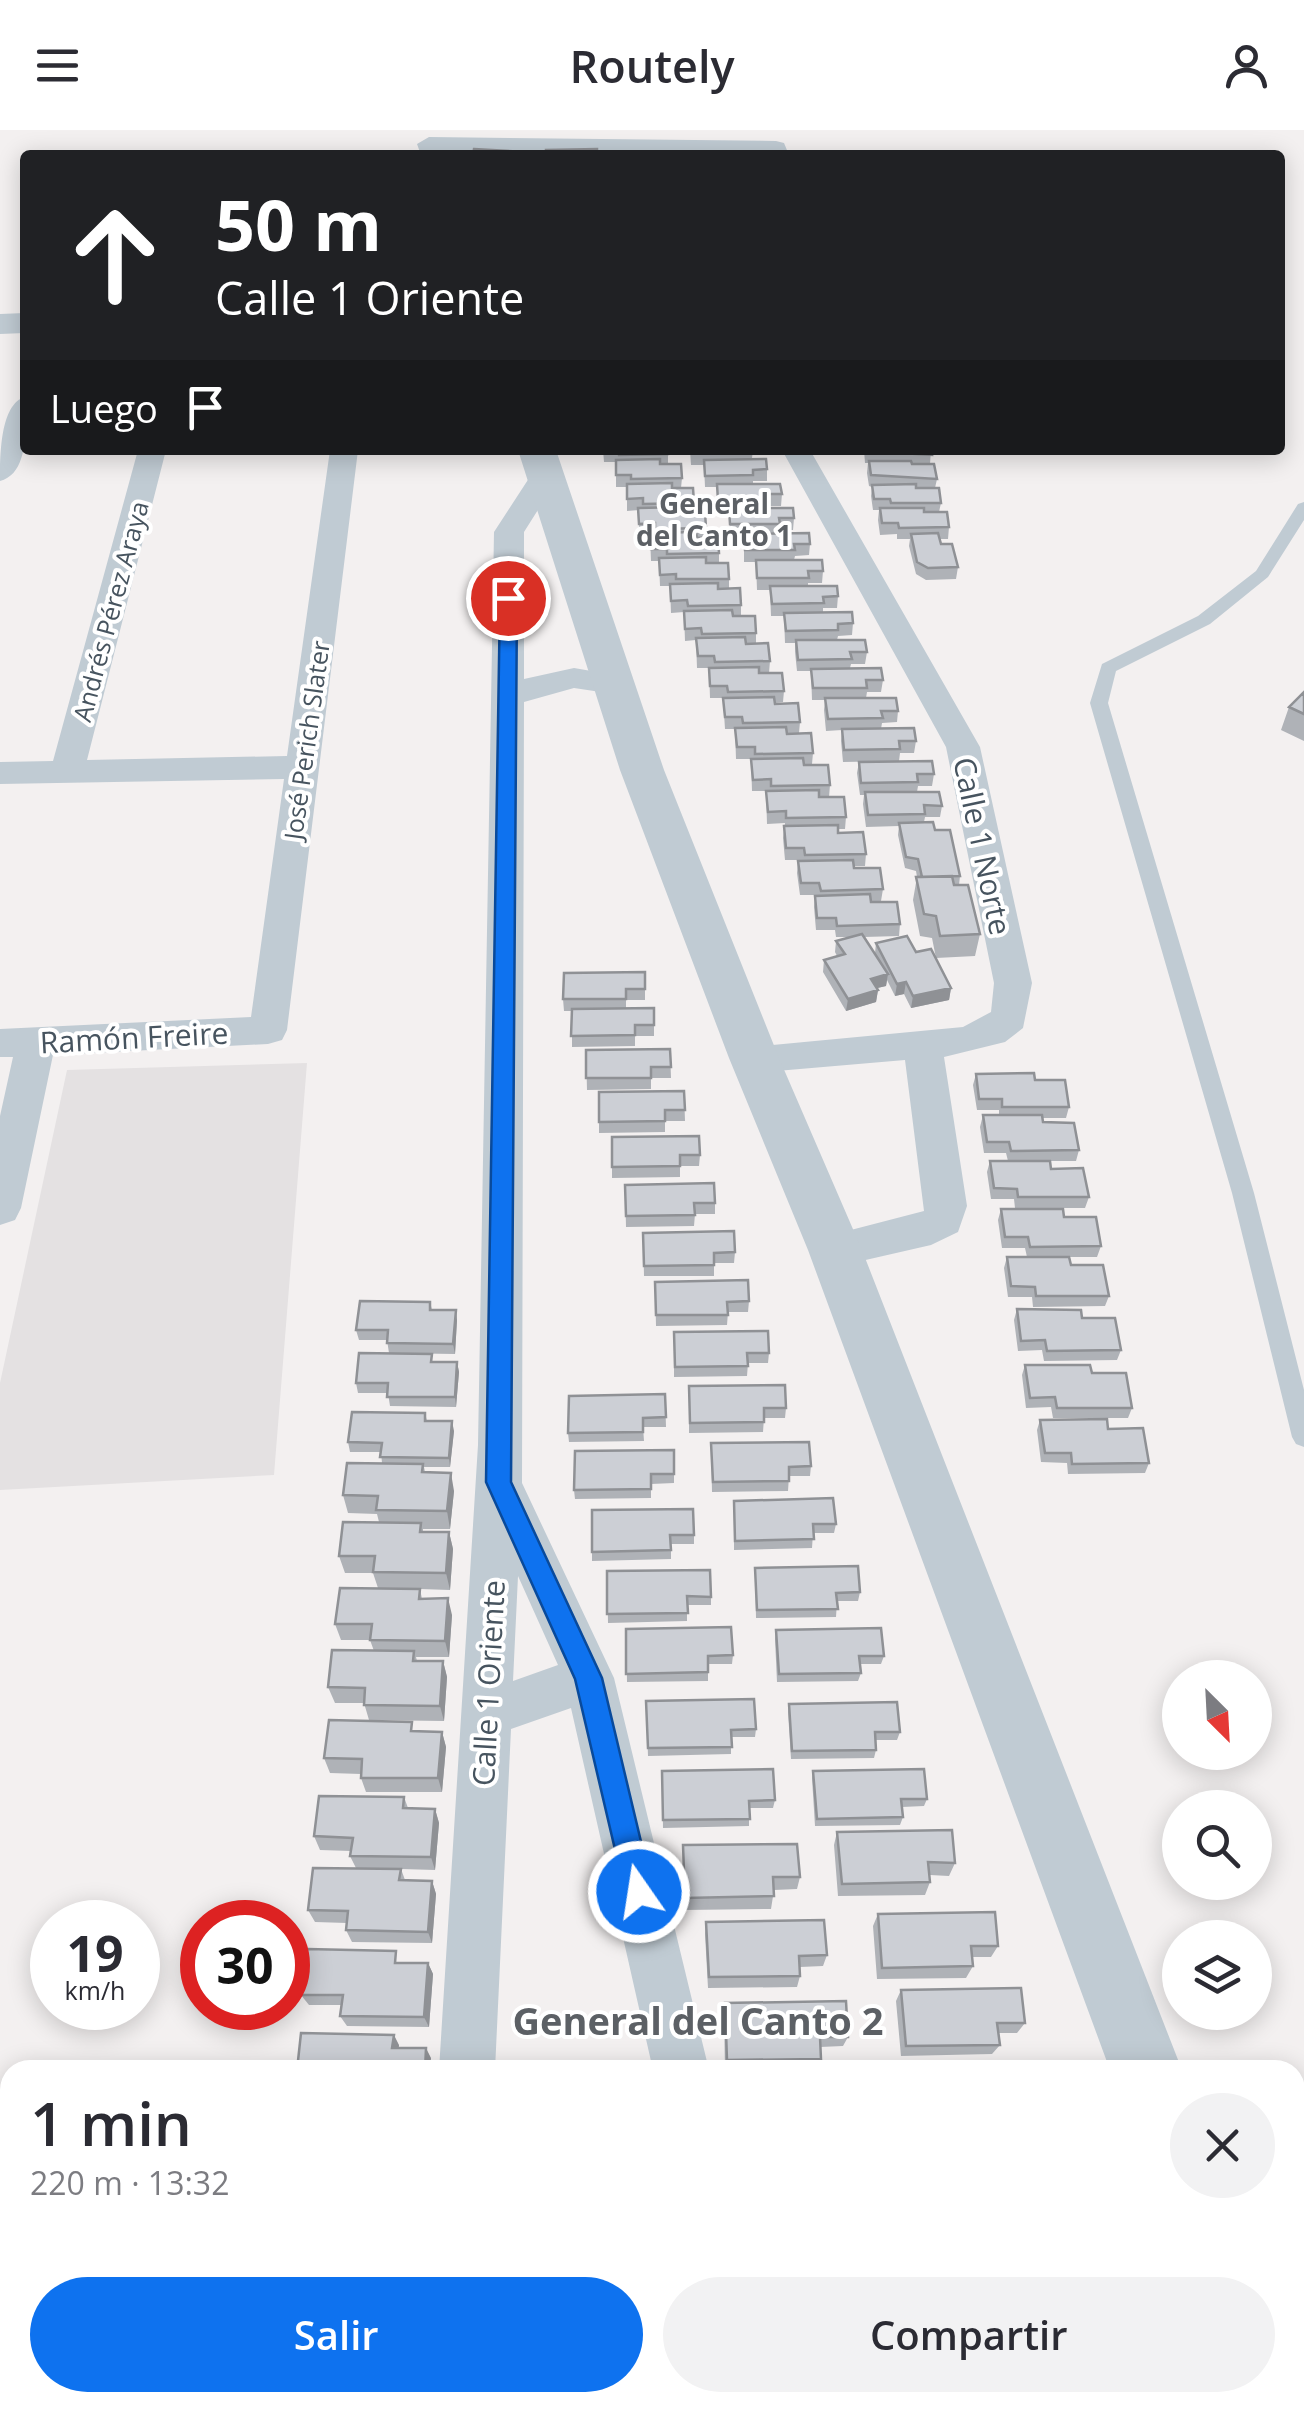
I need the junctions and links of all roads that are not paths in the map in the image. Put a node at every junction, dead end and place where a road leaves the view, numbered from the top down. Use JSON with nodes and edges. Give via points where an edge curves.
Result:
{"nodes":[{"id":1,"x":431,"y":150,"type":"edge"},
{"id":2,"x":612,"y":150,"type":"edge"},
{"id":3,"x":20,"y":418,"type":"edge"},
{"id":4,"x":151,"y":455,"type":"edge"},
{"id":5,"x":343,"y":455,"type":"edge"},
{"id":6,"x":800,"y":455,"type":"edge"},
{"id":7,"x":541,"y":463,"type":"edge"},
{"id":8,"x":0,"y":472,"type":"edge"},
{"id":9,"x":1304,"y":508,"type":"edge"},
{"id":10,"x":614,"y":684,"type":"junction"},
{"id":11,"x":508,"y":696,"type":"junction"},
{"id":12,"x":303,"y":767,"type":"junction"},
{"id":13,"x":0,"y":773,"type":"edge"},
{"id":14,"x":67,"y":773,"type":"junction"},
{"id":15,"x":268,"y":1030,"type":"joint"},
{"id":16,"x":18,"y":1042,"type":"edge"},
{"id":17,"x":923,"y":1048,"type":"junction"},
{"id":18,"x":754,"y":1058,"type":"junction"},
{"id":19,"x":0,"y":1208,"type":"edge"},
{"id":20,"x":835,"y":1250,"type":"junction"},
{"id":21,"x":1304,"y":1436,"type":"edge"},
{"id":22,"x":498,"y":1482,"type":"junction"},
{"id":23,"x":588,"y":1678,"type":"junction"},
{"id":24,"x":486,"y":1714,"type":"junction"},
{"id":25,"x":468,"y":2060,"type":"edge"},
{"id":26,"x":679,"y":2060,"type":"edge"},
{"id":27,"x":1142,"y":2060,"type":"edge"}],
"edges":[{"from":1,"to":2,"type":"street"},
{"from":3,"to":8,"type":"street"},
{"from":4,"to":14,"type":"street","name":"Andrés Pérez Araya"},
{"from":5,"to":12,"type":"street","name":"José Perich Slater"},
{"from":6,"to":17,"type":"street","name":"Calle 1 Norte","via":[[962,746],[986,856],[1012,984],[1009,1018],[978,1037]]},
{"from":7,"to":10,"type":"street"},
{"from":7,"to":11,"type":"street","name":"Calle 1 Oriente","via":[[509,532]]},
{"from":9,"to":21,"type":"lane","via":[[1262,574],[1204,620],[1108,668],[1099,703],[1243,1193]]},
{"from":10,"to":11,"type":"street","via":[[596,676],[566,679]]},
{"from":10,"to":18,"type":"street"},
{"from":11,"to":22,"type":"street","name":"Calle 1 Oriente"},
{"from":12,"to":14,"type":"street"},
{"from":12,"to":15,"type":"street","name":"José Perich Slater"},
{"from":13,"to":14,"type":"street"},
{"from":15,"to":16,"type":"street","name":"Ramón Freire"},
{"from":16,"to":19,"type":"street"},
{"from":17,"to":18,"type":"street","name":"Calle 1 Norte"},
{"from":17,"to":20,"type":"street","via":[[946,1206],[942,1220]]},
{"from":18,"to":20,"type":"street"},
{"from":20,"to":27,"type":"street"},
{"from":22,"to":23,"type":"street"},
{"from":22,"to":24,"type":"street","name":"Calle 1 Oriente"},
{"from":23,"to":24,"type":"street"},
{"from":23,"to":26,"type":"street"},
{"from":24,"to":25,"type":"street","name":"Calle 1 Oriente"}]}
